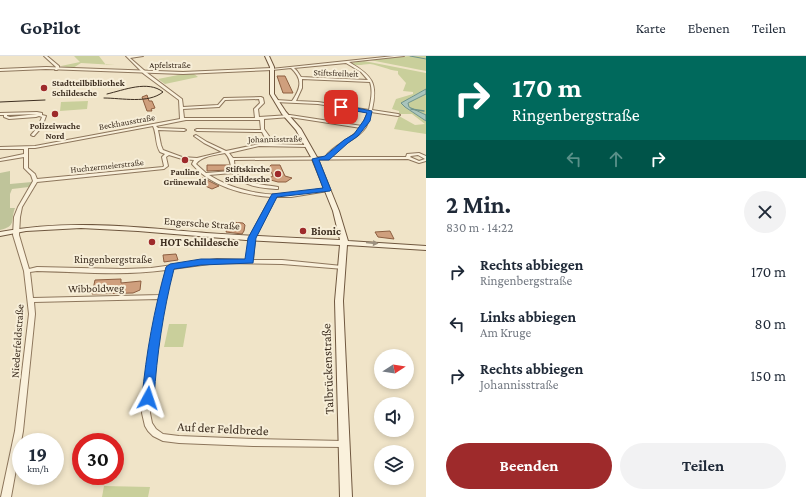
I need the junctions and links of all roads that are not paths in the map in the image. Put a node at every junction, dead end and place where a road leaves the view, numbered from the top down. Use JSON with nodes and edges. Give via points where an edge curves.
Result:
{"nodes":[{"id":1,"x":45,"y":56,"type":"edge"},
{"id":2,"x":142,"y":56,"type":"edge"},
{"id":3,"x":267,"y":56,"type":"edge"},
{"id":4,"x":403,"y":56,"type":"edge"},
{"id":5,"x":128,"y":57,"type":"edge"},
{"id":6,"x":346,"y":62,"type":"junction"},
{"id":7,"x":138,"y":66,"type":"junction"},
{"id":8,"x":292,"y":68,"type":"junction"},
{"id":9,"x":56,"y":69,"type":"junction"},
{"id":10,"x":0,"y":70,"type":"edge"},
{"id":11,"x":269,"y":71,"type":"junction"},
{"id":12,"x":127,"y":72,"type":"junction"},
{"id":13,"x":145,"y":73,"type":"junction"},
{"id":14,"x":301,"y":78,"type":"junction"},
{"id":15,"x":371,"y":81,"type":"junction"},
{"id":16,"x":276,"y":101,"type":"junction"},
{"id":17,"x":294,"y":101,"type":"junction"},
{"id":18,"x":181,"y":108,"type":"junction"},
{"id":19,"x":370,"y":111,"type":"junction"},
{"id":20,"x":0,"y":114,"type":"edge"},
{"id":21,"x":398,"y":115,"type":"dead end"},
{"id":22,"x":286,"y":116,"type":"junction"},
{"id":23,"x":262,"y":118,"type":"junction"},
{"id":24,"x":257,"y":119,"type":"junction"},
{"id":25,"x":182,"y":120,"type":"junction"},
{"id":26,"x":154,"y":125,"type":"junction"},
{"id":27,"x":364,"y":127,"type":"junction"},
{"id":28,"x":157,"y":129,"type":"junction"},
{"id":29,"x":184,"y":130,"type":"dead end"},
{"id":30,"x":197,"y":130,"type":"dead end"},
{"id":31,"x":263,"y":130,"type":"junction"},
{"id":32,"x":33,"y":134,"type":"dead end"},
{"id":33,"x":196,"y":136,"type":"dead end"},
{"id":34,"x":271,"y":145,"type":"junction"},
{"id":35,"x":307,"y":146,"type":"junction"},
{"id":36,"x":0,"y":148,"type":"edge"},
{"id":37,"x":26,"y":148,"type":"junction"},
{"id":38,"x":226,"y":151,"type":"junction"},
{"id":39,"x":168,"y":154,"type":"junction"},
{"id":40,"x":25,"y":155,"type":"junction"},
{"id":41,"x":327,"y":158,"type":"junction"},
{"id":42,"x":408,"y":158,"type":"junction"},
{"id":43,"x":197,"y":159,"type":"junction"},
{"id":44,"x":232,"y":159,"type":"junction"},
{"id":45,"x":315,"y":159,"type":"junction"},
{"id":46,"x":426,"y":159,"type":"edge"},
{"id":47,"x":0,"y":160,"type":"edge"},
{"id":48,"x":233,"y":172,"type":"junction"},
{"id":49,"x":206,"y":174,"type":"junction"},
{"id":50,"x":35,"y":181,"type":"junction"},
{"id":51,"x":276,"y":188,"type":"dead end"},
{"id":52,"x":328,"y":190,"type":"junction"},
{"id":53,"x":274,"y":196,"type":"junction"},
{"id":54,"x":16,"y":231,"type":"junction"},
{"id":55,"x":0,"y":234,"type":"edge"},
{"id":56,"x":252,"y":238,"type":"junction"},
{"id":57,"x":344,"y":241,"type":"junction"},
{"id":58,"x":426,"y":248,"type":"edge"},
{"id":59,"x":250,"y":261,"type":"junction"},
{"id":60,"x":170,"y":267,"type":"junction"},
{"id":61,"x":342,"y":268,"type":"junction"},
{"id":62,"x":27,"y":271,"type":"junction"},
{"id":63,"x":162,"y":297,"type":"junction"},
{"id":64,"x":31,"y":300,"type":"junction"},
{"id":65,"x":343,"y":444,"type":"junction"},
{"id":66,"x":6,"y":497,"type":"edge"},
{"id":67,"x":346,"y":497,"type":"edge"}],
"edges":[{"from":1,"to":9,"type":"street","via":[[58,67]]},
{"from":2,"to":5,"type":"street"},
{"from":3,"to":11,"type":"main road"},
{"from":4,"to":6,"type":"street"},
{"from":5,"to":7,"type":"street"},
{"from":6,"to":8,"type":"street"},
{"from":6,"to":15,"type":"street","via":[[363,72]]},
{"from":7,"to":12,"type":"street","via":[[137,70]]},
{"from":7,"to":13,"type":"street"},
{"from":8,"to":11,"type":"street"},
{"from":8,"to":14,"type":"street"},
{"from":9,"to":10,"type":"street","name":"Apfelstraße"},
{"from":9,"to":12,"type":"street","name":"Apfelstraße"},
{"from":11,"to":13,"type":"street","name":"Apfelstraße"},
{"from":11,"to":16,"type":"main road","via":[[272,94]]},
{"from":12,"to":13,"type":"street","name":"Apfelstraße"},
{"from":13,"to":18,"type":"street","via":[[180,99]]},
{"from":14,"to":15,"type":"street","name":"Stiftsfreiheit"},
{"from":14,"to":17,"type":"street","via":[[301,87]]},
{"from":15,"to":19,"type":"street","via":[[374,96]]},
{"from":16,"to":17,"type":"street"},
{"from":16,"to":22,"type":"main road","name":"Talbrückenstraße"},
{"from":17,"to":19,"type":"street"},
{"from":18,"to":24,"type":"street","via":[[219,106],[224,99],[261,98],[262,103],[256,109]]},
{"from":18,"to":25,"type":"street"},
{"from":19,"to":21,"type":"street"},
{"from":19,"to":27,"type":"street"},
{"from":20,"to":32,"type":"street","via":[[41,114],[44,116],[42,122]]},
{"from":22,"to":23,"type":"street","name":"Beckhausstraße"},
{"from":22,"to":27,"type":"street","name":"Beckhausstraße"},
{"from":22,"to":35,"type":"main road","name":"Talbrückenstraße","via":[[298,129]]},
{"from":23,"to":24,"type":"street","name":"Beckhausstraße"},
{"from":23,"to":31,"type":"street"},
{"from":24,"to":25,"type":"street","name":"Beckhausstraße"},
{"from":25,"to":26,"type":"street","name":"Beckhausstraße"},
{"from":26,"to":28,"type":"street"},
{"from":26,"to":37,"type":"street","name":"Beckhausstraße"},
{"from":27,"to":41,"type":"street"},
{"from":28,"to":29,"type":"street"},
{"from":28,"to":39,"type":"street","via":[[160,150]]},
{"from":30,"to":31,"type":"street"},
{"from":31,"to":34,"type":"street"},
{"from":33,"to":38,"type":"street","via":[[208,145]]},
{"from":34,"to":35,"type":"street","name":"Johannisstraße"},
{"from":34,"to":38,"type":"street","name":"Johannisstraße"},
{"from":35,"to":45,"type":"main road","name":"Talbrückenstraße"},
{"from":36,"to":37,"type":"street","name":"Beckhausstraße"},
{"from":37,"to":40,"type":"street"},
{"from":38,"to":43,"type":"street","name":"Johannisstraße"},
{"from":38,"to":44,"type":"street"},
{"from":39,"to":43,"type":"street","name":"Johannisstraße"},
{"from":39,"to":50,"type":"street","name":"Huchzermeierstraße","via":[[164,156],[164,168]]},
{"from":40,"to":47,"type":"street"},
{"from":40,"to":50,"type":"street","via":[[26,168]]},
{"from":41,"to":42,"type":"street"},
{"from":41,"to":45,"type":"street"},
{"from":42,"to":46,"type":"street","via":[[416,162]]},
{"from":42,"to":46,"type":"street","via":[[409,155],[415,154]]},
{"from":43,"to":49,"type":"street","via":[[194,162],[195,166]]},
{"from":44,"to":45,"type":"street"},
{"from":44,"to":48,"type":"street"},
{"from":45,"to":52,"type":"main road","name":"Talbrückenstraße"},
{"from":48,"to":49,"type":"street"},
{"from":48,"to":51,"type":"street","via":[[251,184]]},
{"from":49,"to":53,"type":"street","via":[[240,190]]},
{"from":50,"to":54,"type":"street","name":"Niederfeldstraße","via":[[20,207]]},
{"from":52,"to":53,"type":"street"},
{"from":52,"to":57,"type":"main road","name":"Talbrückenstraße"},
{"from":53,"to":56,"type":"street"},
{"from":54,"to":55,"type":"main road","name":"Engersche Straße"},
{"from":54,"to":56,"type":"main road","name":"Engersche Straße","via":[[74,226]]},
{"from":54,"to":62,"type":"street","name":"Niederfeldstraße"},
{"from":56,"to":57,"type":"main road","name":"Engersche Straße"},
{"from":56,"to":59,"type":"street"},
{"from":57,"to":58,"type":"main road","name":"Engersche Straße","one_way":true},
{"from":57,"to":61,"type":"main road","name":"Talbrückenstraße"},
{"from":59,"to":60,"type":"street","name":"Ringenbergstraße","via":[[209,262]]},
{"from":59,"to":61,"type":"street","name":"Ringenbergstraße"},
{"from":60,"to":62,"type":"street","name":"Ringenbergstraße","via":[[124,271]]},
{"from":60,"to":63,"type":"street","name":"Auf der Feldbrede"},
{"from":61,"to":65,"type":"main road","name":"Talbrückenstraße","via":[[339,301]]},
{"from":62,"to":64,"type":"street","name":"Niederfeldstraße"},
{"from":63,"to":64,"type":"street","name":"Wibboldweg"},
{"from":63,"to":65,"type":"street","name":"Auf der Feldbrede","via":[[152,351],[146,413],[151,431],[160,436],[211,441]]},
{"from":64,"to":66,"type":"street","name":"Niederfeldstraße","via":[[32,314],[19,430]]},
{"from":65,"to":67,"type":"main road","name":"Talbrückenstraße"}]}
